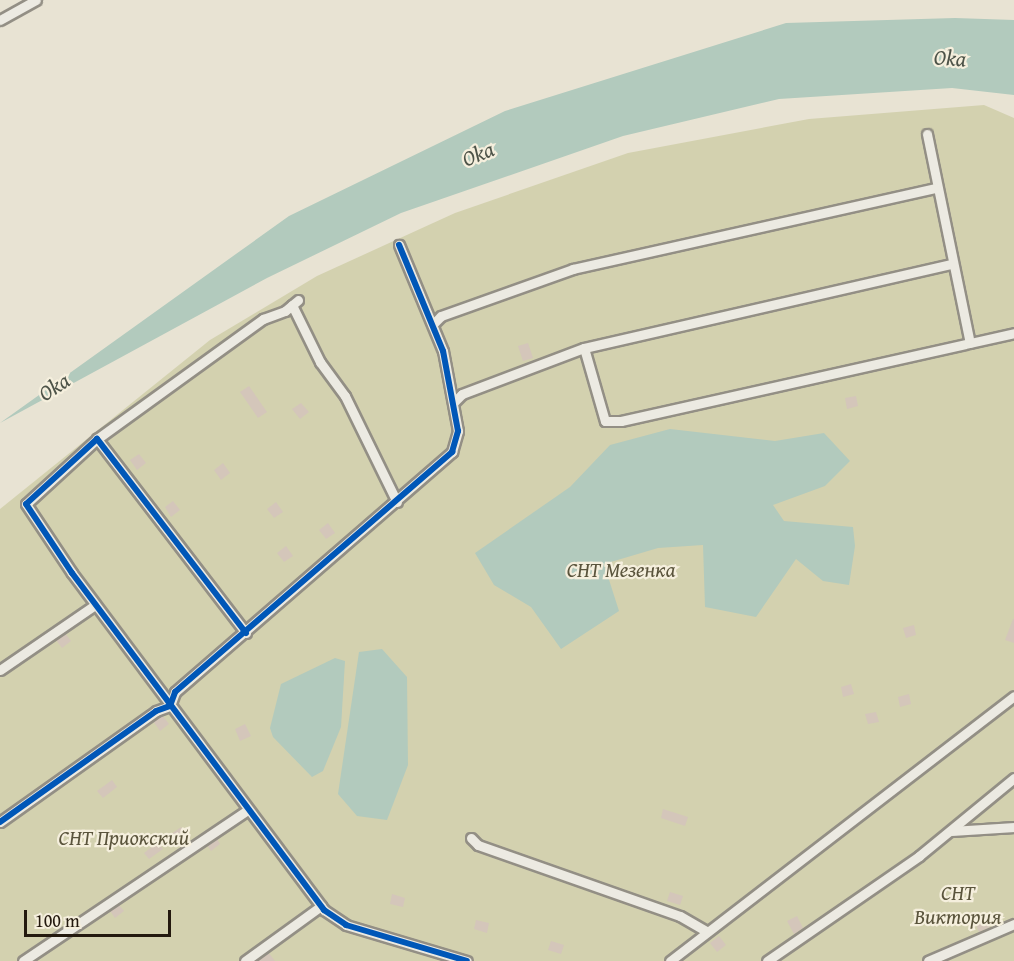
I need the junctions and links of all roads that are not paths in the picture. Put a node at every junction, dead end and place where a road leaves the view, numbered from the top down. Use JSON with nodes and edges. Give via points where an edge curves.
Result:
{"nodes":[{"id":1,"x":36,"y":0,"type":"edge"},
{"id":2,"x":0,"y":20,"type":"edge"},
{"id":3,"x":927,"y":134,"type":"dead end"},
{"id":4,"x":936,"y":188,"type":"junction"},
{"id":5,"x":399,"y":244,"type":"dead end"},
{"id":6,"x":952,"y":264,"type":"junction"},
{"id":7,"x":433,"y":324,"type":"junction"},
{"id":8,"x":1014,"y":333,"type":"edge"},
{"id":9,"x":970,"y":343,"type":"junction"},
{"id":10,"x":584,"y":348,"type":"junction"},
{"id":11,"x":454,"y":402,"type":"junction"},
{"id":12,"x":97,"y":439,"type":"junction"},
{"id":13,"x":397,"y":502,"type":"junction"},
{"id":14,"x":95,"y":605,"type":"junction"},
{"id":15,"x":246,"y":633,"type":"junction"},
{"id":16,"x":0,"y":670,"type":"edge"},
{"id":17,"x":1014,"y":696,"type":"edge"},
{"id":18,"x":170,"y":706,"type":"junction"},
{"id":19,"x":1014,"y":778,"type":"edge"},
{"id":20,"x":248,"y":810,"type":"junction"},
{"id":21,"x":0,"y":822,"type":"edge"},
{"id":22,"x":1014,"y":827,"type":"edge"},
{"id":23,"x":952,"y":831,"type":"junction"},
{"id":24,"x":471,"y":838,"type":"dead end"},
{"id":25,"x":321,"y":906,"type":"junction"},
{"id":26,"x":1014,"y":924,"type":"edge"},
{"id":27,"x":706,"y":932,"type":"junction"},
{"id":28,"x":452,"y":959,"type":"edge"},
{"id":29,"x":23,"y":961,"type":"edge"},
{"id":30,"x":245,"y":961,"type":"edge"},
{"id":31,"x":467,"y":961,"type":"edge"},
{"id":32,"x":670,"y":961,"type":"edge"},
{"id":33,"x":767,"y":961,"type":"edge"},
{"id":34,"x":928,"y":961,"type":"edge"}],
"edges":[{"from":1,"to":2,"type":"street"},
{"from":3,"to":4,"type":"street"},
{"from":4,"to":6,"type":"street"},
{"from":4,"to":7,"type":"street","via":[[573,269],[441,316]]},
{"from":5,"to":7,"type":"street"},
{"from":6,"to":9,"type":"street"},
{"from":6,"to":10,"type":"street"},
{"from":7,"to":11,"type":"street"},
{"from":8,"to":9,"type":"street"},
{"from":9,"to":10,"type":"street","via":[[621,421],[605,421]]},
{"from":10,"to":11,"type":"street","via":[[462,394]]},
{"from":11,"to":13,"type":"street","via":[[458,431],[452,452]]},
{"from":12,"to":13,"type":"street","via":[[263,319],[295,302],[320,362],[345,396]]},
{"from":12,"to":14,"type":"street","via":[[26,504]]},
{"from":12,"to":15,"type":"street"},
{"from":13,"to":15,"type":"street"},
{"from":14,"to":16,"type":"street"},
{"from":14,"to":18,"type":"street"},
{"from":15,"to":18,"type":"street","via":[[175,692]]},
{"from":17,"to":27,"type":"street"},
{"from":18,"to":20,"type":"street"},
{"from":18,"to":21,"type":"street","via":[[156,711]]},
{"from":19,"to":23,"type":"street"},
{"from":20,"to":25,"type":"street"},
{"from":20,"to":29,"type":"street"},
{"from":22,"to":23,"type":"street"},
{"from":23,"to":33,"type":"street"},
{"from":24,"to":27,"type":"street","via":[[477,845],[680,916]]},
{"from":25,"to":28,"type":"street","via":[[346,925]]},
{"from":25,"to":30,"type":"street"},
{"from":26,"to":34,"type":"street"},
{"from":27,"to":32,"type":"street"},
{"from":28,"to":31,"type":"street"}]}
